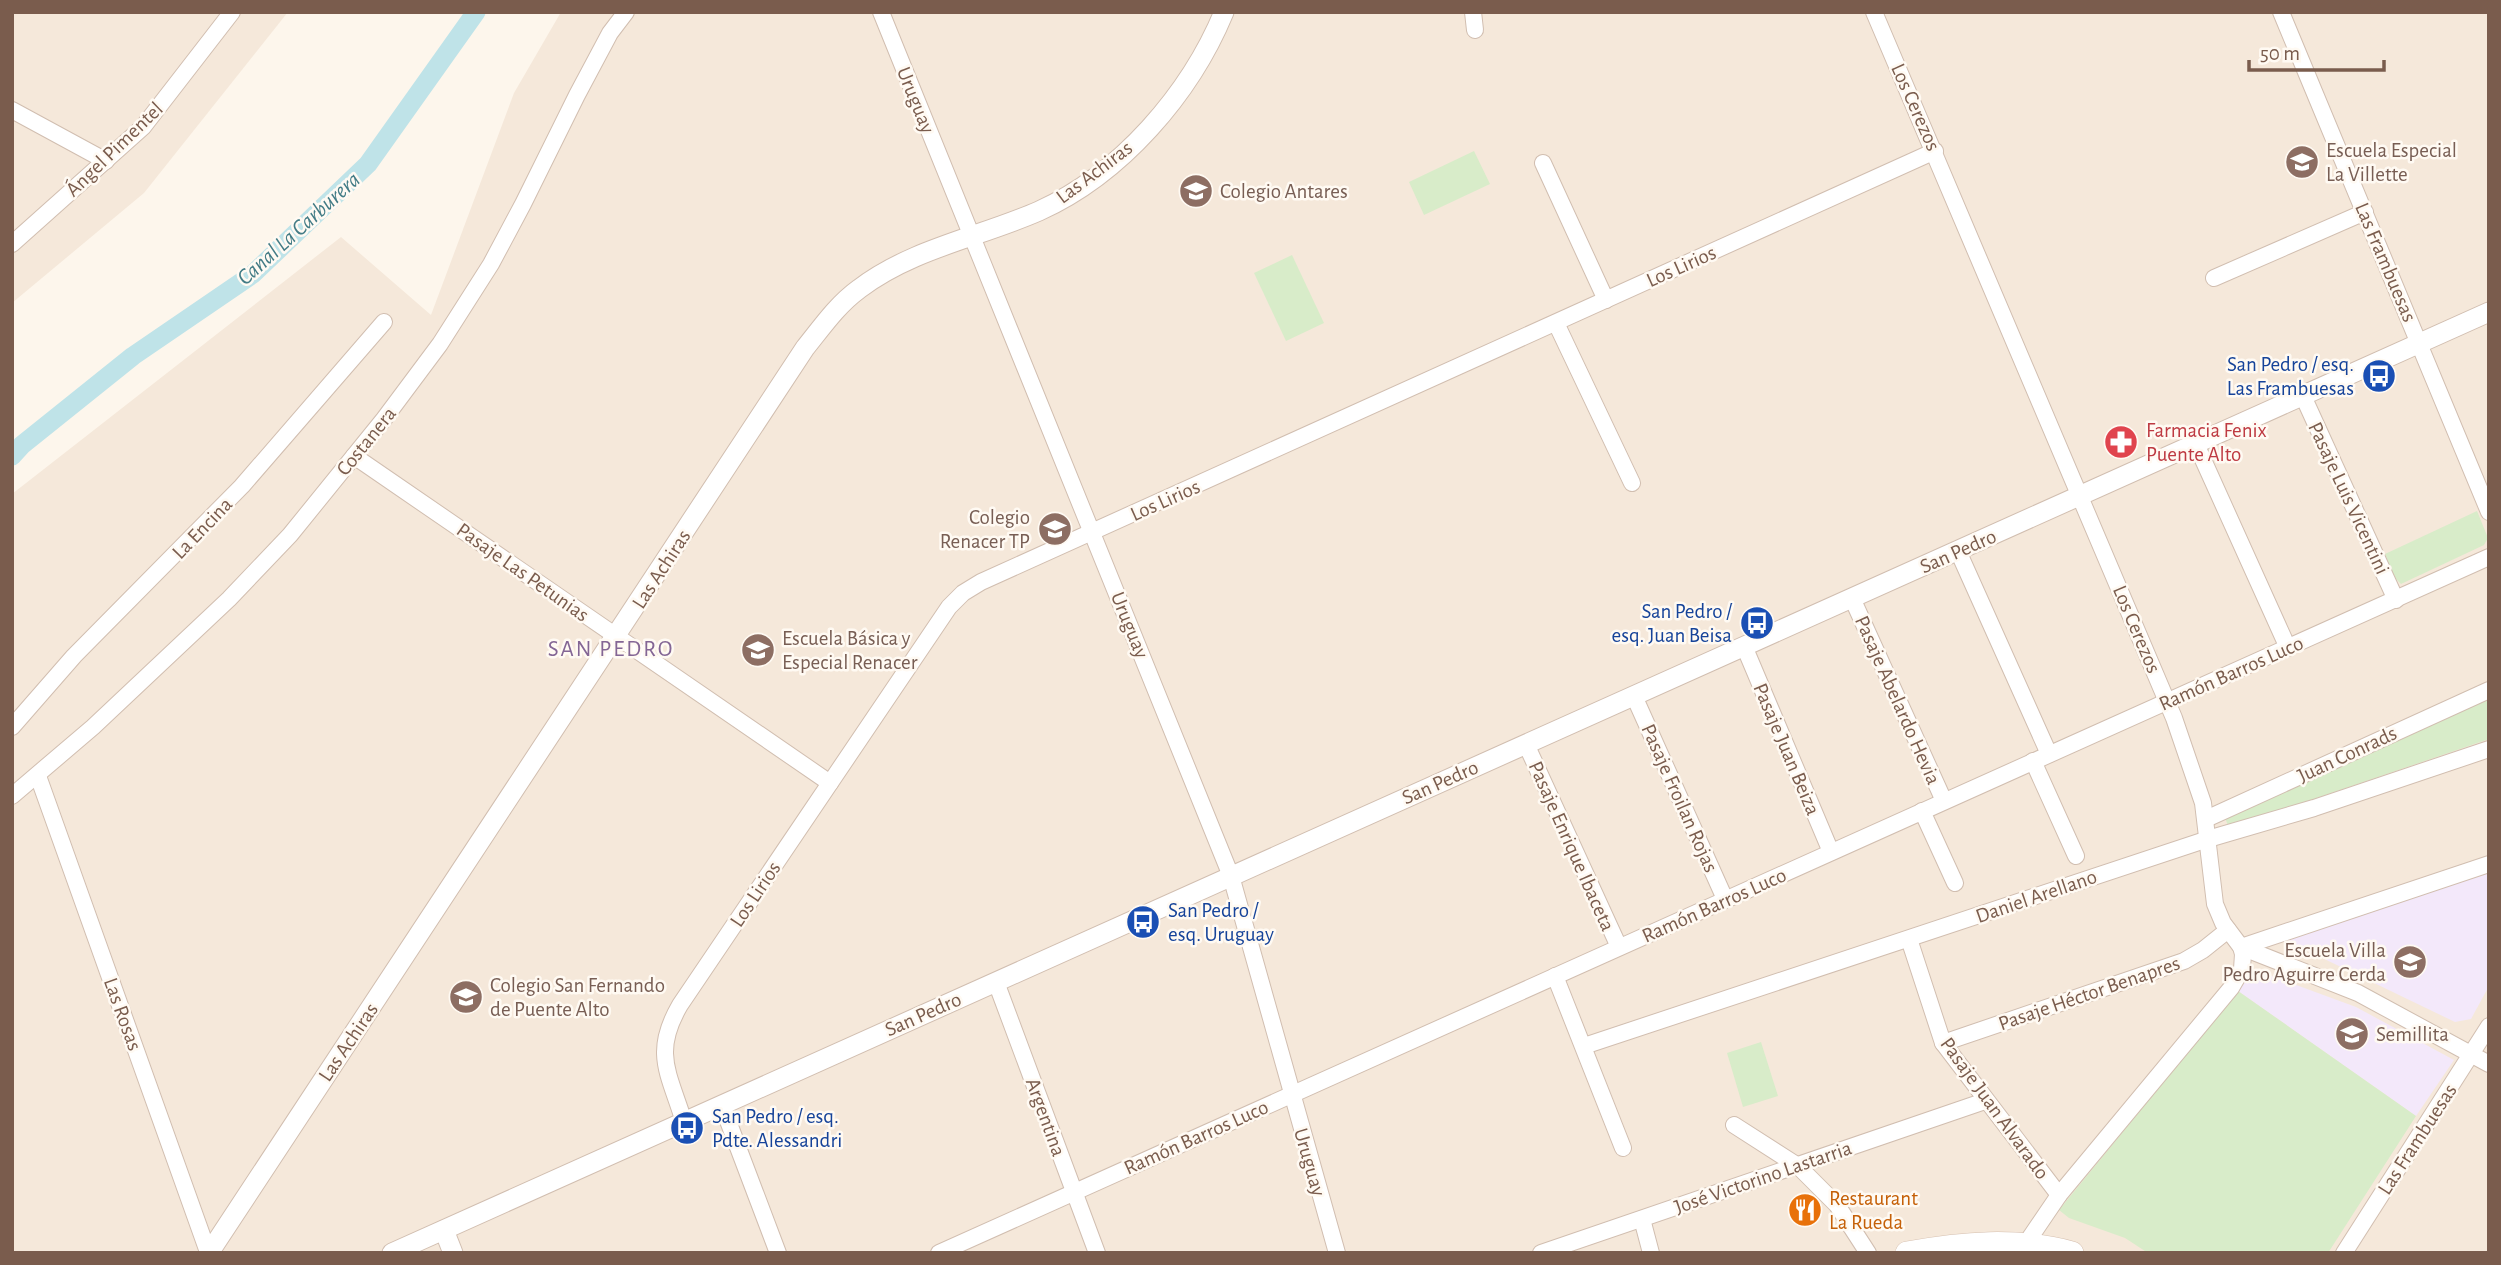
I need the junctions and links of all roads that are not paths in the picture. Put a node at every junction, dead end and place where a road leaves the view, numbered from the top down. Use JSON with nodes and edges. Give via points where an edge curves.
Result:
{"nodes":[{"id":1,"x":232,"y":12,"type":"edge"},
{"id":2,"x":626,"y":12,"type":"edge"},
{"id":3,"x":881,"y":12,"type":"edge"},
{"id":4,"x":1224,"y":12,"type":"edge"},
{"id":5,"x":1473,"y":12,"type":"edge"},
{"id":6,"x":1874,"y":12,"type":"edge"},
{"id":7,"x":2281,"y":12,"type":"edge"},
{"id":8,"x":1475,"y":30,"type":"dead end"},
{"id":9,"x":12,"y":110,"type":"edge"},
{"id":10,"x":1935,"y":151,"type":"junction"},
{"id":11,"x":106,"y":161,"type":"junction"},
{"id":12,"x":1543,"y":163,"type":"dead end"},
{"id":13,"x":2365,"y":212,"type":"junction"},
{"id":14,"x":970,"y":235,"type":"junction"},
{"id":15,"x":12,"y":244,"type":"edge"},
{"id":16,"x":2214,"y":278,"type":"dead end"},
{"id":17,"x":1606,"y":300,"type":"junction"},
{"id":18,"x":2489,"y":313,"type":"edge"},
{"id":19,"x":384,"y":322,"type":"dead end"},
{"id":20,"x":1556,"y":323,"type":"junction"},
{"id":21,"x":2420,"y":344,"type":"junction"},
{"id":22,"x":2302,"y":396,"type":"junction"},
{"id":23,"x":2196,"y":444,"type":"junction"},
{"id":24,"x":354,"y":456,"type":"junction"},
{"id":25,"x":1632,"y":483,"type":"dead end"},
{"id":26,"x":2080,"y":496,"type":"junction"},
{"id":27,"x":2489,"y":512,"type":"edge"},
{"id":28,"x":1093,"y":532,"type":"junction"},
{"id":29,"x":1958,"y":551,"type":"junction"},
{"id":30,"x":2489,"y":557,"type":"edge"},
{"id":31,"x":1852,"y":598,"type":"junction"},
{"id":32,"x":2396,"y":600,"type":"junction"},
{"id":33,"x":617,"y":637,"type":"junction"},
{"id":34,"x":1744,"y":646,"type":"junction"},
{"id":35,"x":2288,"y":648,"type":"junction"},
{"id":36,"x":2489,"y":690,"type":"edge"},
{"id":37,"x":1634,"y":696,"type":"junction"},
{"id":38,"x":2167,"y":701,"type":"junction"},
{"id":39,"x":12,"y":727,"type":"edge"},
{"id":40,"x":1526,"y":744,"type":"junction"},
{"id":41,"x":2489,"y":748,"type":"edge"},
{"id":42,"x":2041,"y":758,"type":"junction"},
{"id":43,"x":38,"y":776,"type":"junction"},
{"id":44,"x":830,"y":783,"type":"junction"},
{"id":45,"x":12,"y":796,"type":"edge"},
{"id":46,"x":1944,"y":802,"type":"junction"},
{"id":47,"x":1922,"y":811,"type":"junction"},
{"id":48,"x":2206,"y":819,"type":"junction"},
{"id":49,"x":2208,"y":839,"type":"junction"},
{"id":50,"x":1831,"y":852,"type":"junction"},
{"id":51,"x":2076,"y":856,"type":"dead end"},
{"id":52,"x":2489,"y":864,"type":"edge"},
{"id":53,"x":1231,"y":876,"type":"junction"},
{"id":54,"x":1955,"y":883,"type":"dead end"},
{"id":55,"x":1725,"y":900,"type":"junction"},
{"id":56,"x":2228,"y":930,"type":"junction"},
{"id":57,"x":1909,"y":939,"type":"junction"},
{"id":58,"x":1619,"y":947,"type":"junction"},
{"id":59,"x":2241,"y":947,"type":"junction"},
{"id":60,"x":1555,"y":976,"type":"junction"},
{"id":61,"x":996,"y":982,"type":"junction"},
{"id":62,"x":2489,"y":1026,"type":"edge"},
{"id":63,"x":1943,"y":1043,"type":"junction"},
{"id":64,"x":1584,"y":1046,"type":"junction"},
{"id":65,"x":2472,"y":1054,"type":"junction"},
{"id":66,"x":2489,"y":1064,"type":"edge"},
{"id":67,"x":1291,"y":1094,"type":"junction"},
{"id":68,"x":1985,"y":1101,"type":"junction"},
{"id":69,"x":722,"y":1105,"type":"junction"},
{"id":70,"x":684,"y":1122,"type":"junction"},
{"id":71,"x":1734,"y":1125,"type":"dead end"},
{"id":72,"x":1623,"y":1148,"type":"dead end"},
{"id":73,"x":1798,"y":1166,"type":"junction"},
{"id":74,"x":1074,"y":1193,"type":"junction"},
{"id":75,"x":2059,"y":1195,"type":"junction"},
{"id":76,"x":1642,"y":1219,"type":"junction"},
{"id":77,"x":444,"y":1230,"type":"junction"},
{"id":78,"x":2025,"y":1245,"type":"junction"},
{"id":79,"x":1981,"y":1248,"type":"edge"},
{"id":80,"x":209,"y":1252,"type":"edge"},
{"id":81,"x":392,"y":1253,"type":"edge"},
{"id":82,"x":453,"y":1253,"type":"edge"},
{"id":83,"x":778,"y":1253,"type":"edge"},
{"id":84,"x":939,"y":1253,"type":"edge"},
{"id":85,"x":1097,"y":1253,"type":"edge"},
{"id":86,"x":1337,"y":1253,"type":"edge"},
{"id":87,"x":1541,"y":1253,"type":"edge"},
{"id":88,"x":1651,"y":1253,"type":"edge"},
{"id":89,"x":1868,"y":1253,"type":"edge"},
{"id":90,"x":1907,"y":1253,"type":"edge"},
{"id":91,"x":2072,"y":1253,"type":"edge"},
{"id":92,"x":2344,"y":1253,"type":"edge"}],
"edges":[{"from":1,"to":11,"type":"street","name":"Ángel Pimentel","via":[[151,118]]},
{"from":2,"to":24,"type":"street","name":"Costanera","via":[[610,33],[466,305]]},
{"from":3,"to":14,"type":"street","name":"Uruguay"},
{"from":4,"to":14,"type":"street","name":"Las Achiras","via":[[1179,92],[1112,163],[1041,210]]},
{"from":5,"to":8,"type":"street"},
{"from":6,"to":10,"type":"street","name":"Los Cerezos"},
{"from":7,"to":13,"type":"street","name":"Las Frambuesas"},
{"from":9,"to":11,"type":"street"},
{"from":10,"to":17,"type":"street","name":"Los Lirios"},
{"from":10,"to":26,"type":"street","name":"Los Cerezos"},
{"from":11,"to":15,"type":"street","name":"Ángel Pimentel"},
{"from":12,"to":17,"type":"street"},
{"from":13,"to":16,"type":"street"},
{"from":13,"to":21,"type":"street","name":"Las Frambuesas"},
{"from":14,"to":28,"type":"street","name":"Uruguay"},
{"from":14,"to":33,"type":"street","name":"Las Achiras","via":[[876,278],[830,316]]},
{"from":17,"to":20,"type":"street","name":"Los Lirios"},
{"from":18,"to":21,"type":"street","name":"San Pedro"},
{"from":19,"to":39,"type":"street","name":"La Encina","via":[[250,477],[74,656]]},
{"from":20,"to":25,"type":"street"},
{"from":20,"to":28,"type":"street","name":"Los Lirios"},
{"from":21,"to":22,"type":"street","name":"San Pedro"},
{"from":21,"to":27,"type":"street","name":"Las Frambuesas"},
{"from":22,"to":23,"type":"street","name":"San Pedro"},
{"from":22,"to":32,"type":"street","name":"Pasaje Luis Vicentini"},
{"from":23,"to":26,"type":"street","name":"San Pedro"},
{"from":23,"to":35,"type":"street"},
{"from":24,"to":33,"type":"street","name":"Pasaje Las Petunias"},
{"from":24,"to":43,"type":"street","name":"Costanera","via":[[290,535],[229,599]]},
{"from":26,"to":29,"type":"street","name":"San Pedro"},
{"from":26,"to":38,"type":"street","name":"Los Cerezos"},
{"from":28,"to":44,"type":"street","name":"Los Lirios","via":[[972,587],[956,600]]},
{"from":28,"to":53,"type":"street","name":"Uruguay"},
{"from":29,"to":31,"type":"street","name":"San Pedro"},
{"from":29,"to":42,"type":"street"},
{"from":30,"to":32,"type":"street","name":"Ramón Barros Luco"},
{"from":31,"to":34,"type":"street","name":"San Pedro"},
{"from":31,"to":46,"type":"street","name":"Pasaje Abelardo Hevia"},
{"from":32,"to":35,"type":"street","name":"Ramón Barros Luco"},
{"from":33,"to":44,"type":"street","name":"Pasaje Las Petunias"},
{"from":33,"to":80,"type":"street","name":"Las Achiras"},
{"from":34,"to":37,"type":"street","name":"San Pedro"},
{"from":34,"to":50,"type":"street","name":"Pasaje Juan Beiza"},
{"from":35,"to":38,"type":"street","name":"Ramón Barros Luco"},
{"from":36,"to":48,"type":"street","name":"Juan Conrads"},
{"from":37,"to":40,"type":"street","name":"San Pedro"},
{"from":37,"to":55,"type":"street","name":"Pasaje Froilan Rojas"},
{"from":38,"to":42,"type":"street","name":"Ramón Barros Luco"},
{"from":38,"to":48,"type":"street","name":"Los Cerezos"},
{"from":40,"to":53,"type":"street","name":"San Pedro"},
{"from":40,"to":58,"type":"street","name":"Pasaje Enrique Ibaceta"},
{"from":41,"to":49,"type":"street","name":"Daniel Arellano"},
{"from":42,"to":46,"type":"street","name":"Ramón Barros Luco"},
{"from":42,"to":51,"type":"street"},
{"from":43,"to":45,"type":"street","name":"Costanera"},
{"from":43,"to":80,"type":"street","name":"Las Rosas"},
{"from":44,"to":70,"type":"street","name":"Los Lirios","via":[[669,1025],[665,1060]]},
{"from":46,"to":47,"type":"street","name":"Ramón Barros Luco"},
{"from":47,"to":50,"type":"street","name":"Ramón Barros Luco"},
{"from":47,"to":54,"type":"street"},
{"from":48,"to":49,"type":"street","name":"Los Cerezos"},
{"from":49,"to":56,"type":"street","name":"Los Cerezos","via":[[2215,904]]},
{"from":49,"to":57,"type":"street","name":"Daniel Arellano"},
{"from":50,"to":55,"type":"street","name":"Ramón Barros Luco"},
{"from":52,"to":59,"type":"street"},
{"from":53,"to":61,"type":"street","name":"San Pedro"},
{"from":53,"to":67,"type":"street","name":"Uruguay"},
{"from":55,"to":58,"type":"street","name":"Ramón Barros Luco"},
{"from":56,"to":59,"type":"street","name":"Los Cerezos"},
{"from":56,"to":63,"type":"street","name":"Pasaje Héctor Benapres","via":[[2184,961]]},
{"from":57,"to":63,"type":"street","name":"Pasaje Juan Alvarado"},
{"from":57,"to":64,"type":"street","name":"Daniel Arellano"},
{"from":58,"to":60,"type":"street","name":"Ramón Barros Luco"},
{"from":59,"to":65,"type":"street","via":[[2358,993]]},
{"from":59,"to":75,"type":"street","via":[[2242,969],[2231,988]]},
{"from":60,"to":64,"type":"street"},
{"from":60,"to":67,"type":"street","name":"Ramón Barros Luco"},
{"from":61,"to":69,"type":"street","name":"San Pedro"},
{"from":61,"to":74,"type":"street","name":"Argentina"},
{"from":62,"to":65,"type":"street","name":"Las Frambuesas"},
{"from":63,"to":68,"type":"street","name":"Pasaje Juan Alvarado"},
{"from":64,"to":72,"type":"street"},
{"from":65,"to":66,"type":"street"},
{"from":65,"to":92,"type":"street","name":"Las Frambuesas"},
{"from":67,"to":74,"type":"street","name":"Ramón Barros Luco"},
{"from":67,"to":86,"type":"street","name":"Uruguay"},
{"from":68,"to":73,"type":"street","name":"José Victorino Lastarria"},
{"from":68,"to":75,"type":"street","name":"Pasaje Juan Alvarado"},
{"from":69,"to":70,"type":"street","name":"San Pedro"},
{"from":69,"to":83,"type":"street"},
{"from":70,"to":77,"type":"street","name":"San Pedro"},
{"from":71,"to":73,"type":"street"},
{"from":73,"to":76,"type":"street","name":"José Victorino Lastarria"},
{"from":73,"to":89,"type":"street","via":[[1837,1205]]},
{"from":74,"to":84,"type":"street","name":"Ramón Barros Luco"},
{"from":74,"to":85,"type":"street","name":"Argentina"},
{"from":75,"to":78,"type":"street"},
{"from":76,"to":87,"type":"street","name":"José Victorino Lastarria"},
{"from":76,"to":88,"type":"street"},
{"from":77,"to":81,"type":"street","name":"San Pedro"},
{"from":77,"to":82,"type":"street"},
{"from":78,"to":79,"type":"main road"},
{"from":78,"to":91,"type":"main road"},
{"from":79,"to":90,"type":"main road"}]}
